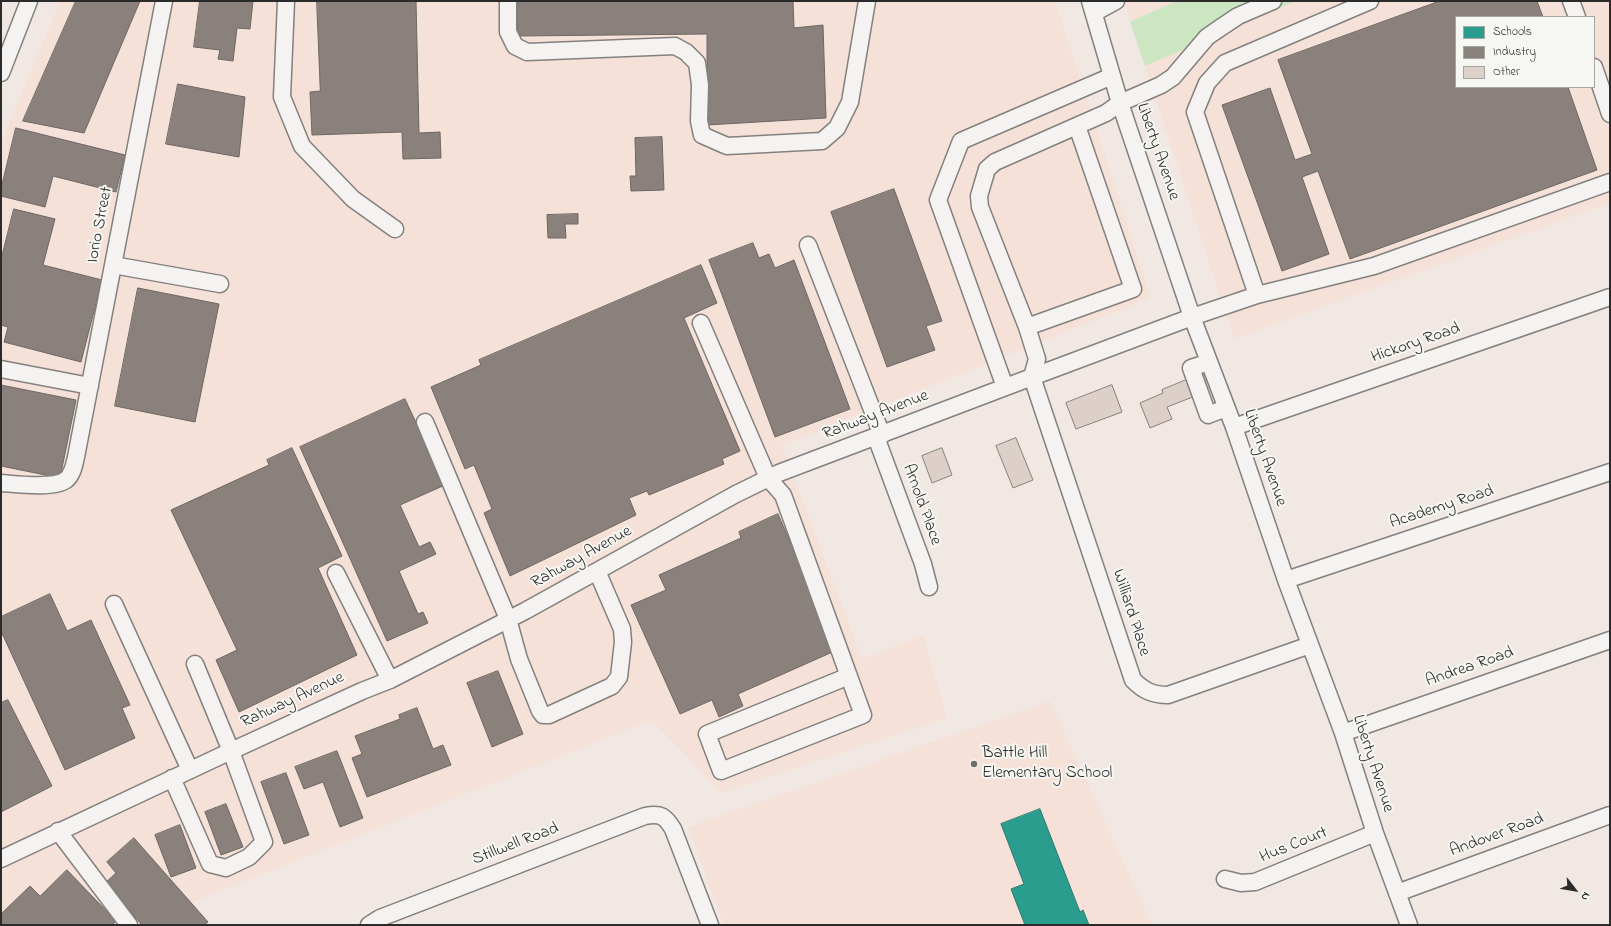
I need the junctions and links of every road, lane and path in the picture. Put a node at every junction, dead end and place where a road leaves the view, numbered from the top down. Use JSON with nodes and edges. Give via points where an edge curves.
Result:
{"nodes":[{"id":1,"x":29,"y":1,"type":"edge"},
{"id":2,"x":164,"y":1,"type":"edge"},
{"id":3,"x":286,"y":1,"type":"edge"},
{"id":4,"x":508,"y":1,"type":"edge"},
{"id":5,"x":867,"y":1,"type":"edge"},
{"id":6,"x":1116,"y":1,"type":"edge"},
{"id":7,"x":1273,"y":1,"type":"edge"},
{"id":8,"x":1370,"y":1,"type":"edge"},
{"id":9,"x":1571,"y":1,"type":"edge"},
{"id":10,"x":1092,"y":7,"type":"edge"},
{"id":11,"x":1577,"y":16,"type":"edge"},
{"id":12,"x":1595,"y":70,"type":"edge"},
{"id":13,"x":1,"y":73,"type":"edge"},
{"id":14,"x":1112,"y":76,"type":"junction"},
{"id":15,"x":1120,"y":103,"type":"junction"},
{"id":16,"x":1610,"y":114,"type":"edge"},
{"id":17,"x":1077,"y":126,"type":"junction"},
{"id":18,"x":1610,"y":182,"type":"edge"},
{"id":19,"x":395,"y":229,"type":"dead end"},
{"id":20,"x":808,"y":245,"type":"dead end"},
{"id":21,"x":113,"y":265,"type":"junction"},
{"id":22,"x":220,"y":284,"type":"dead end"},
{"id":23,"x":1258,"y":295,"type":"junction"},
{"id":24,"x":1610,"y":297,"type":"edge"},
{"id":25,"x":1192,"y":318,"type":"junction"},
{"id":26,"x":701,"y":323,"type":"dead end"},
{"id":27,"x":1027,"y":327,"type":"junction"},
{"id":28,"x":1,"y":369,"type":"edge"},
{"id":29,"x":1032,"y":376,"type":"junction"},
{"id":30,"x":90,"y":386,"type":"junction"},
{"id":31,"x":1005,"y":387,"type":"junction"},
{"id":32,"x":425,"y":422,"type":"dead end"},
{"id":33,"x":1234,"y":427,"type":"junction"},
{"id":34,"x":879,"y":436,"type":"junction"},
{"id":35,"x":1610,"y":472,"type":"edge"},
{"id":36,"x":768,"y":478,"type":"junction"},
{"id":37,"x":1,"y":483,"type":"edge"},
{"id":38,"x":597,"y":571,"type":"junction"},
{"id":39,"x":336,"y":573,"type":"dead end"},
{"id":40,"x":1286,"y":580,"type":"junction"},
{"id":41,"x":929,"y":587,"type":"dead end"},
{"id":42,"x":114,"y":604,"type":"dead end"},
{"id":43,"x":508,"y":619,"type":"junction"},
{"id":44,"x":1610,"y":640,"type":"edge"},
{"id":45,"x":1310,"y":645,"type":"junction"},
{"id":46,"x":195,"y":664,"type":"dead end"},
{"id":47,"x":849,"y":676,"type":"junction"},
{"id":48,"x":390,"y":680,"type":"junction"},
{"id":49,"x":1343,"y":733,"type":"junction"},
{"id":50,"x":231,"y":751,"type":"junction"},
{"id":51,"x":190,"y":770,"type":"junction"},
{"id":52,"x":172,"y":778,"type":"junction"},
{"id":53,"x":1610,"y":815,"type":"edge"},
{"id":54,"x":58,"y":831,"type":"junction"},
{"id":55,"x":1375,"y":833,"type":"junction"},
{"id":56,"x":1,"y":859,"type":"edge"},
{"id":57,"x":1225,"y":879,"type":"dead end"},
{"id":58,"x":1397,"y":893,"type":"junction"},
{"id":59,"x":129,"y":925,"type":"edge"},
{"id":60,"x":369,"y":925,"type":"edge"},
{"id":61,"x":710,"y":925,"type":"edge"},
{"id":62,"x":1409,"y":925,"type":"edge"}],
"edges":[{"from":1,"to":13,"type":"street"},
{"from":2,"to":21,"type":"street","name":"Iorio Street"},
{"from":3,"to":19,"type":"street","via":[[282,97],[302,146],[353,199]]},
{"from":4,"to":5,"type":"street","via":[[508,32],[515,46],[527,52],[675,46],[686,52],[697,63],[700,85],[699,121],[702,135],[727,146],[822,141],[836,128],[850,102]]},
{"from":6,"to":10,"type":"street"},
{"from":7,"to":15,"type":"street","via":[[1238,16],[1207,37],[1174,77]]},
{"from":8,"to":23,"type":"street","via":[[1224,63],[1207,83],[1196,112]]},
{"from":9,"to":11,"type":"street"},
{"from":10,"to":14,"type":"street","name":"Liberty Avenue"},
{"from":12,"to":16,"type":"street"},
{"from":14,"to":15,"type":"street","name":"Liberty Avenue"},
{"from":14,"to":31,"type":"street","via":[[961,141],[938,200]]},
{"from":15,"to":17,"type":"street","via":[[1106,113]]},
{"from":15,"to":25,"type":"street","name":"Liberty Avenue"},
{"from":17,"to":27,"type":"street","via":[[995,162],[987,169],[979,196],[980,207]]},
{"from":17,"to":27,"type":"street","via":[[1133,289]]},
{"from":18,"to":23,"type":"street","name":"Rahway Avenue","via":[[1374,266]]},
{"from":20,"to":34,"type":"street","name":"Arnold Place"},
{"from":21,"to":22,"type":"street"},
{"from":21,"to":30,"type":"street","name":"Iorio Street"},
{"from":23,"to":25,"type":"street","name":"Rahway Avenue"},
{"from":24,"to":33,"type":"street","name":"Hickory Road"},
{"from":25,"to":29,"type":"street","name":"Rahway Avenue"},
{"from":25,"to":33,"type":"street","name":"Liberty Avenue"},
{"from":26,"to":36,"type":"street"},
{"from":27,"to":29,"type":"street","via":[[1037,359]]},
{"from":28,"to":30,"type":"street"},
{"from":29,"to":31,"type":"street","name":"Rahway Avenue"},
{"from":29,"to":45,"type":"street","name":"Williard Place","via":[[1129,669],[1133,680],[1141,688],[1158,695],[1173,694]]},
{"from":30,"to":37,"type":"street","name":"Iorio Street","via":[[76,457],[71,474],[66,480],[54,484]]},
{"from":31,"to":34,"type":"street","name":"Rahway Avenue"},
{"from":32,"to":43,"type":"street"},
{"from":33,"to":40,"type":"street","name":"Liberty Avenue"},
{"from":34,"to":36,"type":"street","name":"Rahway Avenue"},
{"from":34,"to":41,"type":"street","name":"Arnold Place"},
{"from":35,"to":40,"type":"street","name":"Academy Road"},
{"from":36,"to":38,"type":"street","name":"Rahway Avenue"},
{"from":36,"to":47,"type":"street","via":[[783,495]]},
{"from":38,"to":43,"type":"street","name":"Rahway Avenue"},
{"from":38,"to":43,"type":"street","via":[[622,629],[619,676],[612,686],[549,715],[543,714],[519,659]]},
{"from":39,"to":48,"type":"street"},
{"from":40,"to":45,"type":"street","name":"Liberty Avenue"},
{"from":42,"to":51,"type":"street"},
{"from":43,"to":48,"type":"street","name":"Rahway Avenue"},
{"from":44,"to":49,"type":"street","name":"Andrea Road"},
{"from":45,"to":49,"type":"street","name":"Liberty Avenue"},
{"from":46,"to":50,"type":"street"},
{"from":47,"to":47,"type":"street","via":[[863,715],[721,771],[707,734]]},
{"from":48,"to":50,"type":"street","name":"Rahway Avenue"},
{"from":49,"to":55,"type":"street","name":"Liberty Avenue"},
{"from":50,"to":51,"type":"street","name":"Rahway Avenue"},
{"from":50,"to":52,"type":"street","via":[[264,842],[249,857],[226,868],[210,864]]},
{"from":51,"to":52,"type":"street","name":"Rahway Avenue"},
{"from":52,"to":54,"type":"street","name":"Rahway Avenue"},
{"from":53,"to":58,"type":"street","name":"Andover Road"},
{"from":54,"to":56,"type":"street","name":"Rahway Avenue"},
{"from":54,"to":59,"type":"street"},
{"from":55,"to":57,"type":"street","name":"Hus Court","via":[[1255,882],[1241,883]]},
{"from":55,"to":58,"type":"street","name":"Liberty Avenue"},
{"from":58,"to":62,"type":"street","name":"Liberty Avenue"},
{"from":60,"to":61,"type":"street","name":"Stillwell Road","via":[[380,918],[645,816],[656,814],[666,818],[674,829]]}]}
